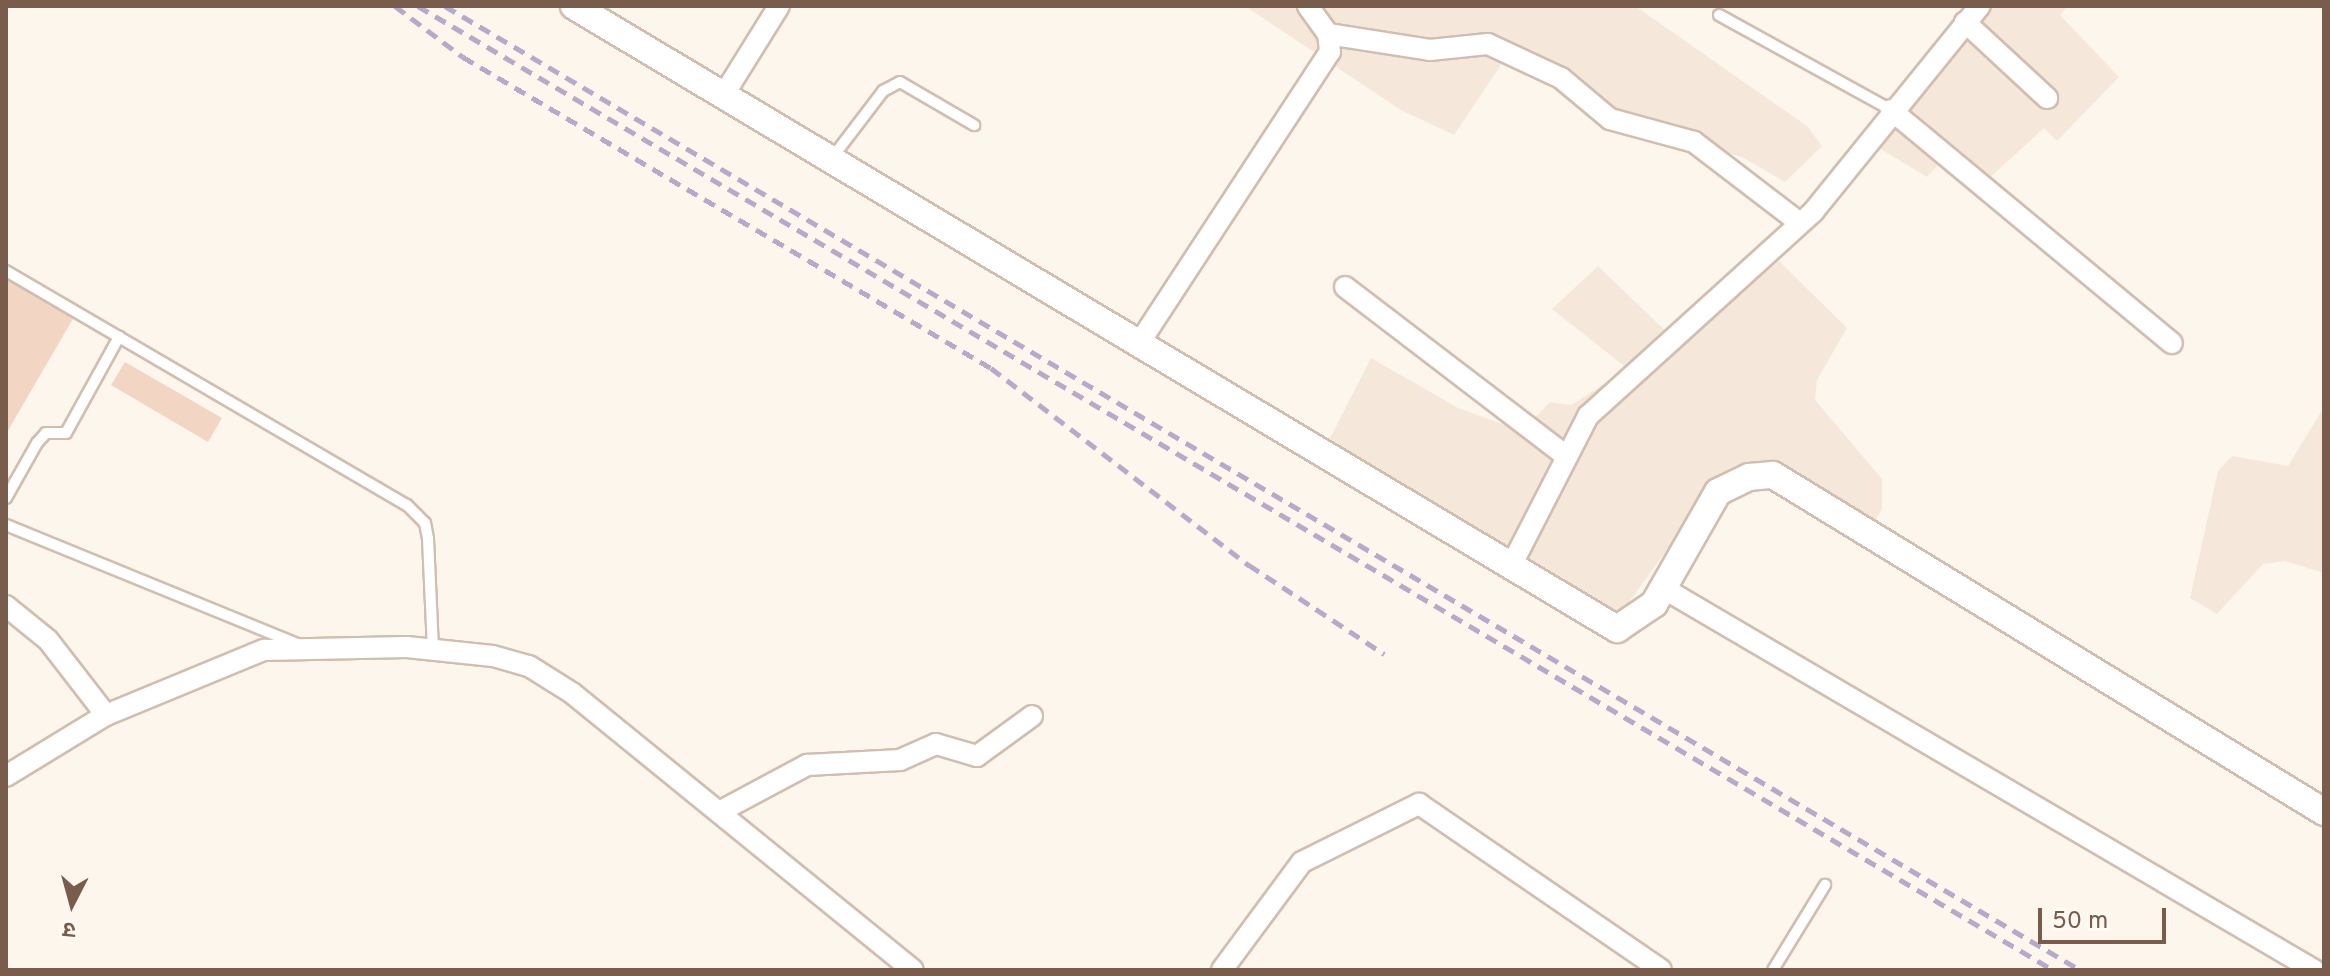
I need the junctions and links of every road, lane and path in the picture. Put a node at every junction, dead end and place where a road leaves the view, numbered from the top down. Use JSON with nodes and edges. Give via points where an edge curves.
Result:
{"nodes":[{"id":1,"x":574,"y":6,"type":"edge"},
{"id":2,"x":779,"y":6,"type":"edge"},
{"id":3,"x":1308,"y":6,"type":"edge"},
{"id":4,"x":1980,"y":6,"type":"edge"},
{"id":5,"x":1719,"y":15,"type":"dead end"},
{"id":6,"x":1965,"y":22,"type":"junction"},
{"id":7,"x":1328,"y":34,"type":"junction"},
{"id":8,"x":723,"y":96,"type":"junction"},
{"id":9,"x":2047,"y":98,"type":"dead end"},
{"id":10,"x":1891,"y":110,"type":"junction"},
{"id":11,"x":974,"y":125,"type":"dead end"},
{"id":12,"x":831,"y":160,"type":"junction"},
{"id":13,"x":1800,"y":223,"type":"junction"},
{"id":14,"x":6,"y":271,"type":"edge"},
{"id":15,"x":1345,"y":287,"type":"dead end"},
{"id":16,"x":119,"y":337,"type":"junction"},
{"id":17,"x":2172,"y":343,"type":"dead end"},
{"id":18,"x":1138,"y":345,"type":"junction"},
{"id":19,"x":1565,"y":455,"type":"junction"},
{"id":20,"x":6,"y":498,"type":"edge"},
{"id":21,"x":6,"y":525,"type":"edge"},
{"id":22,"x":1511,"y":566,"type":"junction"},
{"id":23,"x":1663,"y":588,"type":"junction"},
{"id":24,"x":6,"y":606,"type":"edge"},
{"id":25,"x":299,"y":645,"type":"junction"},
{"id":26,"x":433,"y":650,"type":"junction"},
{"id":27,"x":106,"y":715,"type":"junction"},
{"id":28,"x":1032,"y":716,"type":"dead end"},
{"id":29,"x":6,"y":776,"type":"edge"},
{"id":30,"x":719,"y":812,"type":"junction"},
{"id":31,"x":2324,"y":812,"type":"edge"},
{"id":32,"x":1825,"y":885,"type":"dead end"},
{"id":33,"x":913,"y":970,"type":"edge"},
{"id":34,"x":1222,"y":970,"type":"edge"},
{"id":35,"x":1661,"y":970,"type":"edge"},
{"id":36,"x":1773,"y":970,"type":"edge"},
{"id":37,"x":2314,"y":970,"type":"edge"}],
"edges":[{"from":1,"to":8,"type":"street"},
{"from":2,"to":8,"type":"street"},
{"from":3,"to":7,"type":"street"},
{"from":4,"to":6,"type":"street"},
{"from":5,"to":10,"type":"lane"},
{"from":6,"to":9,"type":"street"},
{"from":6,"to":10,"type":"street"},
{"from":7,"to":13,"type":"street","via":[[1430,50],[1488,44],[1561,78],[1610,119],[1694,142]]},
{"from":7,"to":18,"type":"street","via":[[1326,61]]},
{"from":8,"to":12,"type":"street"},
{"from":10,"to":13,"type":"street"},
{"from":10,"to":17,"type":"street"},
{"from":11,"to":12,"type":"lane","via":[[900,82],[883,91]]},
{"from":12,"to":18,"type":"street"},
{"from":13,"to":19,"type":"street","via":[[1588,416]]},
{"from":14,"to":16,"type":"lane"},
{"from":15,"to":19,"type":"street"},
{"from":16,"to":20,"type":"lane","via":[[66,433],[46,433]]},
{"from":16,"to":26,"type":"lane","via":[[425,523]]},
{"from":18,"to":22,"type":"street"},
{"from":19,"to":22,"type":"street"},
{"from":21,"to":25,"type":"lane"},
{"from":22,"to":23,"type":"street","via":[[1617,629],[1654,604]]},
{"from":23,"to":31,"type":"street","via":[[1718,492],[1749,477],[1773,475]]},
{"from":23,"to":37,"type":"street"},
{"from":24,"to":27,"type":"street","via":[[48,640]]},
{"from":25,"to":26,"type":"street"},
{"from":25,"to":27,"type":"street","via":[[232,661]]},
{"from":26,"to":30,"type":"street","via":[[529,666]]},
{"from":27,"to":29,"type":"street"},
{"from":28,"to":30,"type":"street","via":[[977,756],[936,744],[900,760],[807,765]]},
{"from":30,"to":33,"type":"street"},
{"from":32,"to":36,"type":"lane"},
{"from":34,"to":35,"type":"street","via":[[1302,862],[1419,804]]}]}
